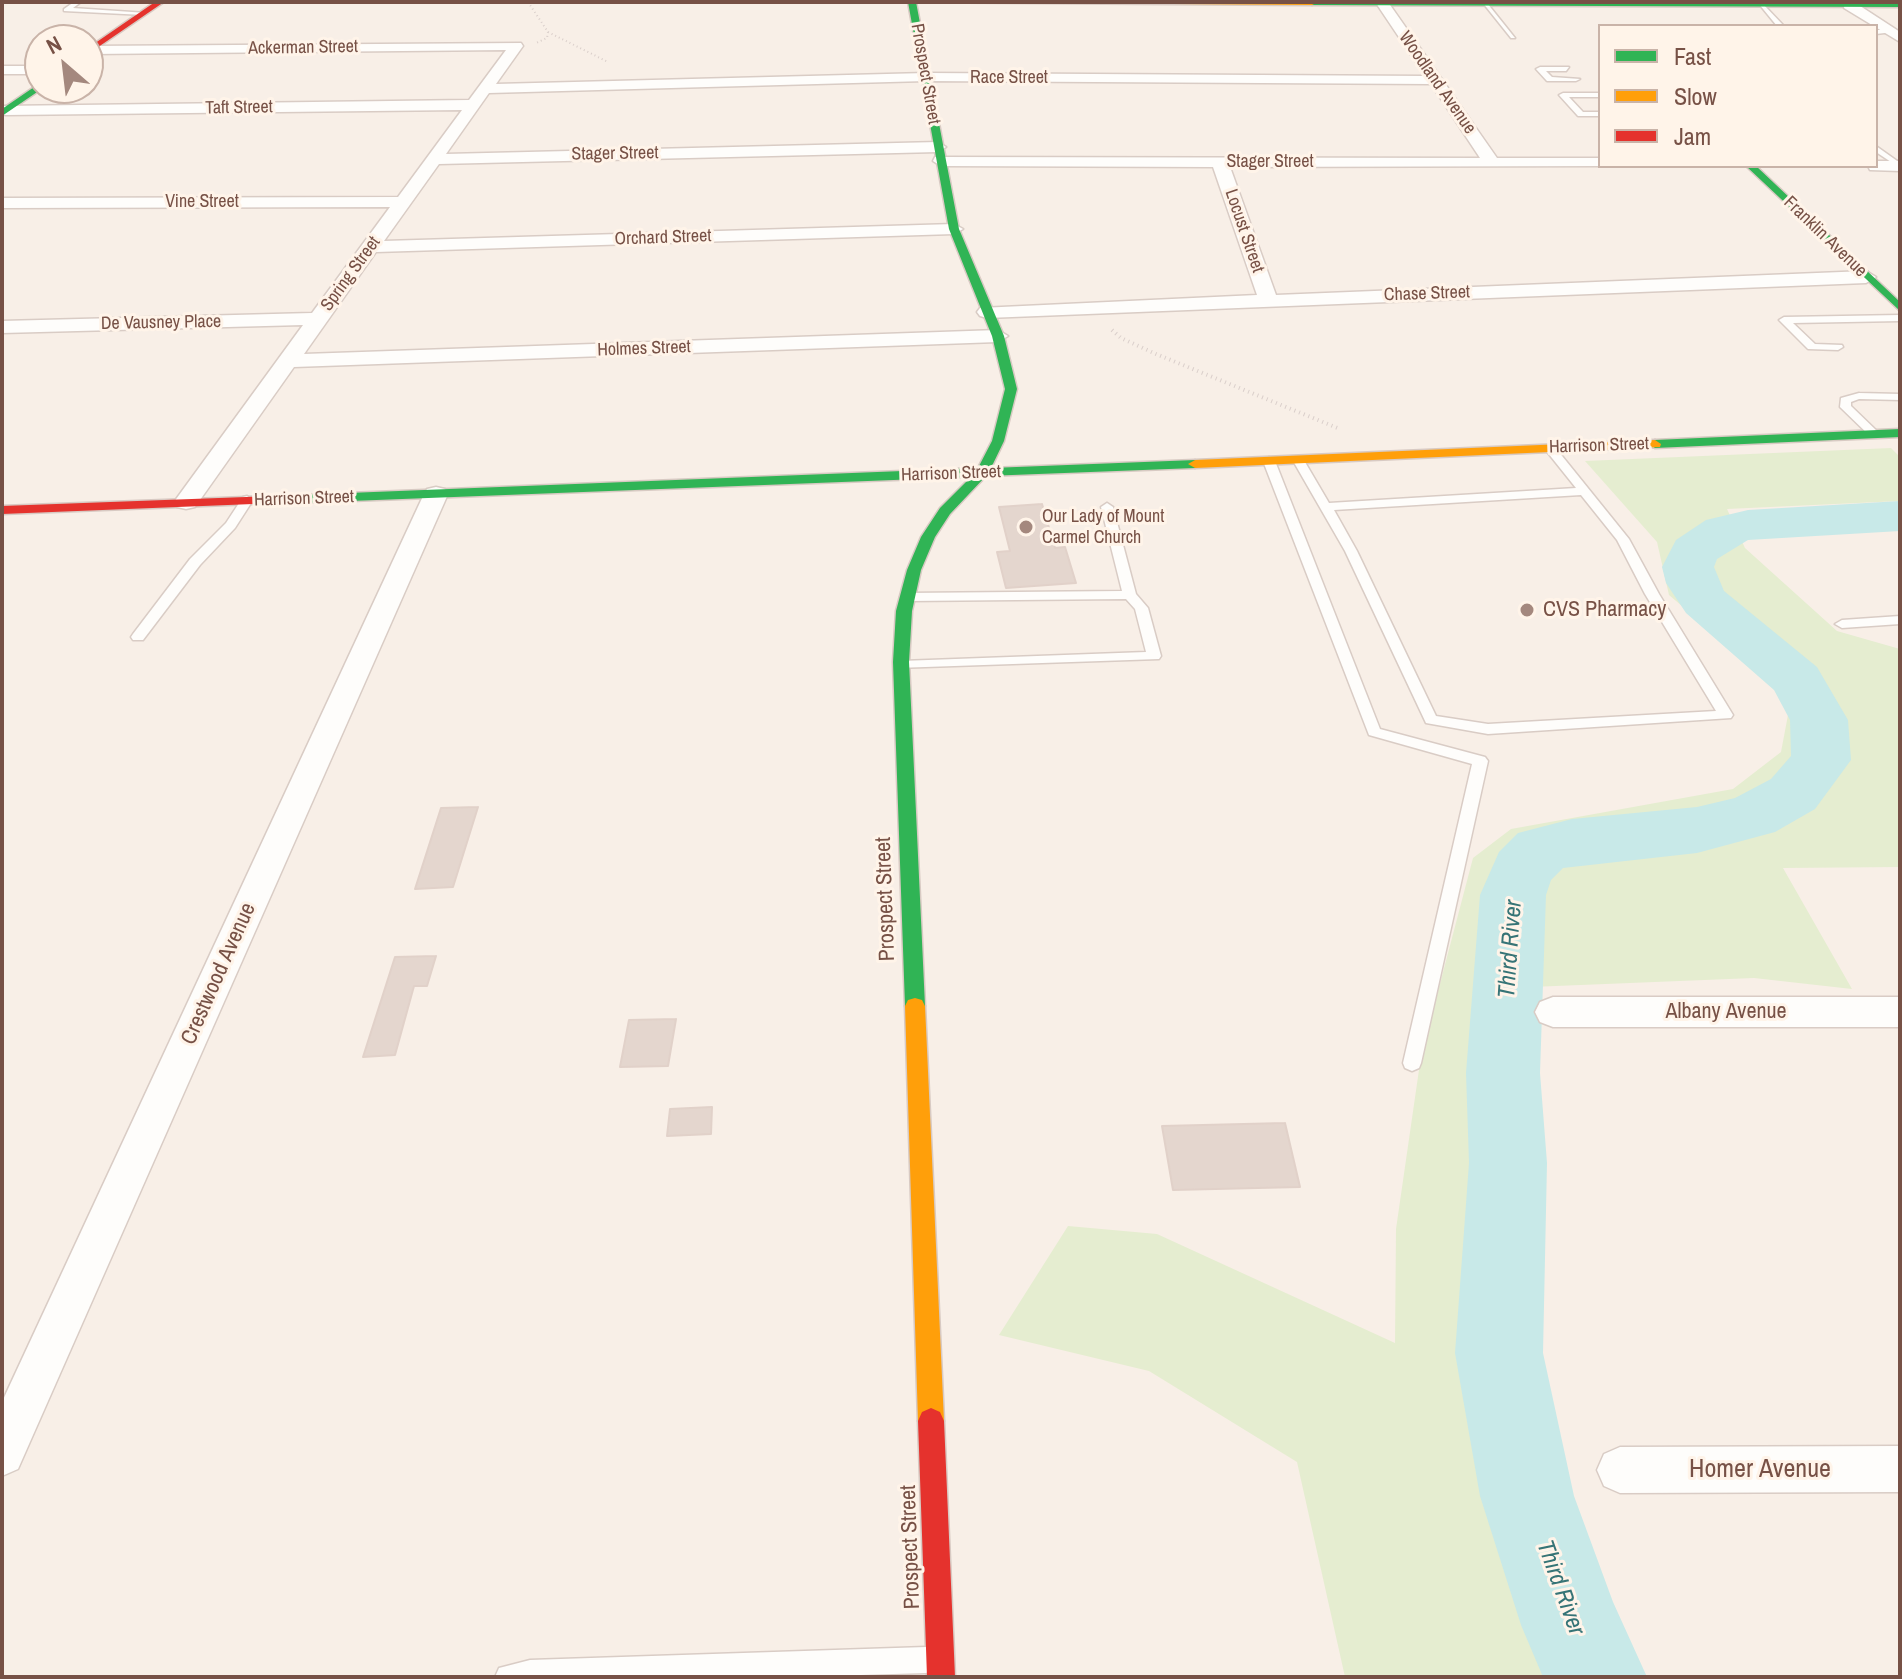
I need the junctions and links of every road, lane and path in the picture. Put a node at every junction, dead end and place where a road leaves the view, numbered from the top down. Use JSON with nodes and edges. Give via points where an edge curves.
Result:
{"nodes":[{"id":1,"x":78,"y":2,"type":"edge"},
{"id":2,"x":902,"y":2,"type":"edge"},
{"id":3,"x":912,"y":2,"type":"edge"},
{"id":4,"x":1018,"y":2,"type":"edge"},
{"id":5,"x":1313,"y":2,"type":"edge"},
{"id":6,"x":1382,"y":3,"type":"edge"},
{"id":7,"x":1436,"y":3,"type":"edge"},
{"id":8,"x":1583,"y":3,"type":"edge"},
{"id":9,"x":1485,"y":4,"type":"edge"},
{"id":10,"x":1891,"y":4,"type":"edge"},
{"id":11,"x":1761,"y":5,"type":"junction"},
{"id":12,"x":1849,"y":5,"type":"junction"},
{"id":13,"x":152,"y":7,"type":"edge"},
{"id":14,"x":1605,"y":24,"type":"edge"},
{"id":15,"x":1779,"y":24,"type":"edge"},
{"id":16,"x":1875,"y":24,"type":"edge"},
{"id":17,"x":548,"y":32,"type":"dead end"},
{"id":18,"x":1513,"y":37,"type":"dead end"},
{"id":19,"x":104,"y":41,"type":"edge"},
{"id":20,"x":516,"y":46,"type":"joint"},
{"id":21,"x":104,"y":51,"type":"edge"},
{"id":22,"x":1566,"y":69,"type":"dead end"},
{"id":23,"x":2,"y":70,"type":"edge"},
{"id":24,"x":24,"y":70,"type":"edge"},
{"id":25,"x":926,"y":77,"type":"junction"},
{"id":26,"x":1576,"y":79,"type":"dead end"},
{"id":27,"x":1436,"y":80,"type":"junction"},
{"id":28,"x":646,"y":84,"type":"junction"},
{"id":29,"x":1598,"y":95,"type":"edge"},
{"id":30,"x":479,"y":97,"type":"junction"},
{"id":31,"x":24,"y":98,"type":"edge"},
{"id":32,"x":4,"y":112,"type":"edge"},
{"id":33,"x":1598,"y":114,"type":"edge"},
{"id":34,"x":1878,"y":150,"type":"edge"},
{"id":35,"x":940,"y":154,"type":"junction"},
{"id":36,"x":435,"y":159,"type":"junction"},
{"id":37,"x":1220,"y":162,"type":"junction"},
{"id":38,"x":1492,"y":163,"type":"junction"},
{"id":39,"x":1598,"y":163,"type":"edge"},
{"id":40,"x":1878,"y":166,"type":"edge"},
{"id":41,"x":1899,"y":166,"type":"edge"},
{"id":42,"x":1753,"y":168,"type":"edge"},
{"id":43,"x":403,"y":202,"type":"junction"},
{"id":44,"x":2,"y":203,"type":"edge"},
{"id":45,"x":954,"y":229,"type":"junction"},
{"id":46,"x":372,"y":247,"type":"junction"},
{"id":47,"x":1866,"y":277,"type":"junction"},
{"id":48,"x":1268,"y":300,"type":"junction"},
{"id":49,"x":1095,"y":306,"type":"junction"},
{"id":50,"x":1900,"y":308,"type":"edge"},
{"id":51,"x":987,"y":312,"type":"junction"},
{"id":52,"x":1900,"y":318,"type":"edge"},
{"id":53,"x":319,"y":319,"type":"junction"},
{"id":54,"x":2,"y":327,"type":"edge"},
{"id":55,"x":998,"y":336,"type":"junction"},
{"id":56,"x":1838,"y":347,"type":"dead end"},
{"id":57,"x":290,"y":361,"type":"junction"},
{"id":58,"x":1900,"y":397,"type":"edge"},
{"id":59,"x":1344,"y":430,"type":"dead end"},
{"id":60,"x":1900,"y":433,"type":"edge"},
{"id":61,"x":1874,"y":434,"type":"junction"},
{"id":62,"x":1550,"y":448,"type":"junction"},
{"id":63,"x":1298,"y":459,"type":"junction"},
{"id":64,"x":1269,"y":461,"type":"junction"},
{"id":65,"x":982,"y":473,"type":"junction"},
{"id":66,"x":1585,"y":491,"type":"junction"},
{"id":67,"x":436,"y":494,"type":"junction"},
{"id":68,"x":247,"y":500,"type":"junction"},
{"id":69,"x":186,"y":502,"type":"junction"},
{"id":70,"x":1107,"y":507,"type":"dead end"},
{"id":71,"x":1325,"y":507,"type":"junction"},
{"id":72,"x":2,"y":510,"type":"edge"},
{"id":73,"x":1130,"y":595,"type":"junction"},
{"id":74,"x":907,"y":597,"type":"junction"},
{"id":75,"x":1900,"y":620,"type":"edge"},
{"id":76,"x":1842,"y":624,"type":"dead end"},
{"id":77,"x":138,"y":637,"type":"dead end"},
{"id":78,"x":901,"y":665,"type":"junction"},
{"id":79,"x":1553,"y":1012,"type":"dead end"},
{"id":80,"x":1900,"y":1012,"type":"edge"},
{"id":81,"x":1412,"y":1063,"type":"dead end"},
{"id":82,"x":2,"y":1453,"type":"edge"},
{"id":83,"x":1900,"y":1469,"type":"edge"},
{"id":84,"x":1620,"y":1470,"type":"dead end"},
{"id":85,"x":940,"y":1668,"type":"edge"},
{"id":86,"x":508,"y":1677,"type":"edge"}],
"edges":[{"from":1,"to":13,"type":"lane","via":[[66,10]]},
{"from":2,"to":3,"type":"street"},
{"from":3,"to":4,"type":"street"},
{"from":3,"to":25,"type":"street","name":"Prospect Street"},
{"from":4,"to":5,"type":"street"},
{"from":5,"to":6,"type":"street"},
{"from":6,"to":7,"type":"street"},
{"from":6,"to":27,"type":"street","name":"Woodland Avenue"},
{"from":7,"to":9,"type":"street"},
{"from":8,"to":9,"type":"street"},
{"from":8,"to":11,"type":"street"},
{"from":8,"to":14,"type":"street"},
{"from":9,"to":18,"type":"lane"},
{"from":10,"to":12,"type":"street"},
{"from":11,"to":12,"type":"street"},
{"from":11,"to":15,"type":"lane"},
{"from":12,"to":16,"type":"street"},
{"from":13,"to":19,"type":"street"},
{"from":17,"to":28,"type":"path"},
{"from":20,"to":21,"type":"street","name":"Ackerman Street"},
{"from":20,"to":30,"type":"street","name":"Spring Street"},
{"from":22,"to":26,"type":"lane","via":[[1540,69],[1550,79]]},
{"from":23,"to":24,"type":"street"},
{"from":25,"to":27,"type":"street","name":"Race Street"},
{"from":25,"to":28,"type":"street","name":"Race Street"},
{"from":25,"to":35,"type":"street","name":"Prospect Street"},
{"from":27,"to":38,"type":"street","name":"Woodland Avenue"},
{"from":28,"to":30,"type":"street","name":"Race Street"},
{"from":29,"to":33,"type":"lane","via":[[1563,95],[1581,114]]},
{"from":30,"to":32,"type":"street","name":"Taft Street"},
{"from":30,"to":36,"type":"street","name":"Spring Street"},
{"from":31,"to":32,"type":"street"},
{"from":34,"to":41,"type":"lane"},
{"from":35,"to":36,"type":"street","name":"Stager Street"},
{"from":35,"to":37,"type":"street","name":"Stager Street"},
{"from":35,"to":45,"type":"street","name":"Prospect Street"},
{"from":36,"to":43,"type":"street","name":"Spring Street"},
{"from":37,"to":38,"type":"street","name":"Stager Street"},
{"from":37,"to":48,"type":"street","name":"Locust Street"},
{"from":38,"to":39,"type":"street","name":"Stager Street"},
{"from":40,"to":41,"type":"street"},
{"from":42,"to":47,"type":"street","name":"Franklin Avenue"},
{"from":43,"to":44,"type":"street","name":"Vine Street"},
{"from":43,"to":46,"type":"street","name":"Spring Street"},
{"from":45,"to":46,"type":"street","name":"Orchard Street"},
{"from":45,"to":51,"type":"street","name":"Prospect Street"},
{"from":46,"to":53,"type":"street","name":"Spring Street"},
{"from":47,"to":48,"type":"street","name":"Chase Street"},
{"from":47,"to":50,"type":"street","name":"Franklin Avenue"},
{"from":48,"to":49,"type":"street","name":"Chase Street"},
{"from":49,"to":51,"type":"street","name":"Chase Street"},
{"from":49,"to":59,"type":"path","via":[[1098,317],[1121,338]]},
{"from":51,"to":55,"type":"street","name":"Prospect Street"},
{"from":52,"to":56,"type":"lane","via":[[1784,320],[1812,347]]},
{"from":53,"to":54,"type":"street","name":"De Vausney Place"},
{"from":53,"to":57,"type":"street","name":"Spring Street"},
{"from":55,"to":57,"type":"street","name":"Holmes Street"},
{"from":55,"to":65,"type":"street","name":"Prospect Street","via":[[1011,389],[998,441]]},
{"from":57,"to":69,"type":"street","name":"Spring Street"},
{"from":58,"to":61,"type":"lane","via":[[1845,400]]},
{"from":60,"to":61,"type":"street","name":"Harrison Street"},
{"from":61,"to":62,"type":"street","name":"Harrison Street"},
{"from":62,"to":63,"type":"street","name":"Harrison Street"},
{"from":62,"to":66,"type":"lane"},
{"from":63,"to":64,"type":"street","name":"Harrison Street"},
{"from":63,"to":71,"type":"lane"},
{"from":64,"to":65,"type":"street","name":"Harrison Street"},
{"from":64,"to":81,"type":"lane","via":[[1374,732],[1480,761]]},
{"from":65,"to":67,"type":"street","name":"Harrison Street"},
{"from":65,"to":74,"type":"street","name":"Prospect Street","via":[[928,537]]},
{"from":66,"to":71,"type":"lane"},
{"from":66,"to":71,"type":"lane","via":[[1623,539],[1726,715],[1488,729],[1431,720]]},
{"from":67,"to":68,"type":"street","name":"Harrison Street"},
{"from":67,"to":82,"type":"street","name":"Crestwood Avenue"},
{"from":68,"to":69,"type":"street","name":"Harrison Street"},
{"from":68,"to":77,"type":"lane"},
{"from":69,"to":72,"type":"street","name":"Harrison Street"},
{"from":70,"to":73,"type":"lane"},
{"from":73,"to":74,"type":"lane"},
{"from":73,"to":78,"type":"lane","via":[[1141,608],[1154,656]]},
{"from":74,"to":78,"type":"street","name":"Prospect Street"},
{"from":75,"to":76,"type":"lane"},
{"from":78,"to":85,"type":"street","name":"Prospect Street"},
{"from":79,"to":80,"type":"street","name":"Albany Avenue"},
{"from":83,"to":84,"type":"street","name":"Homer Avenue"},
{"from":85,"to":86,"type":"lane"}]}
